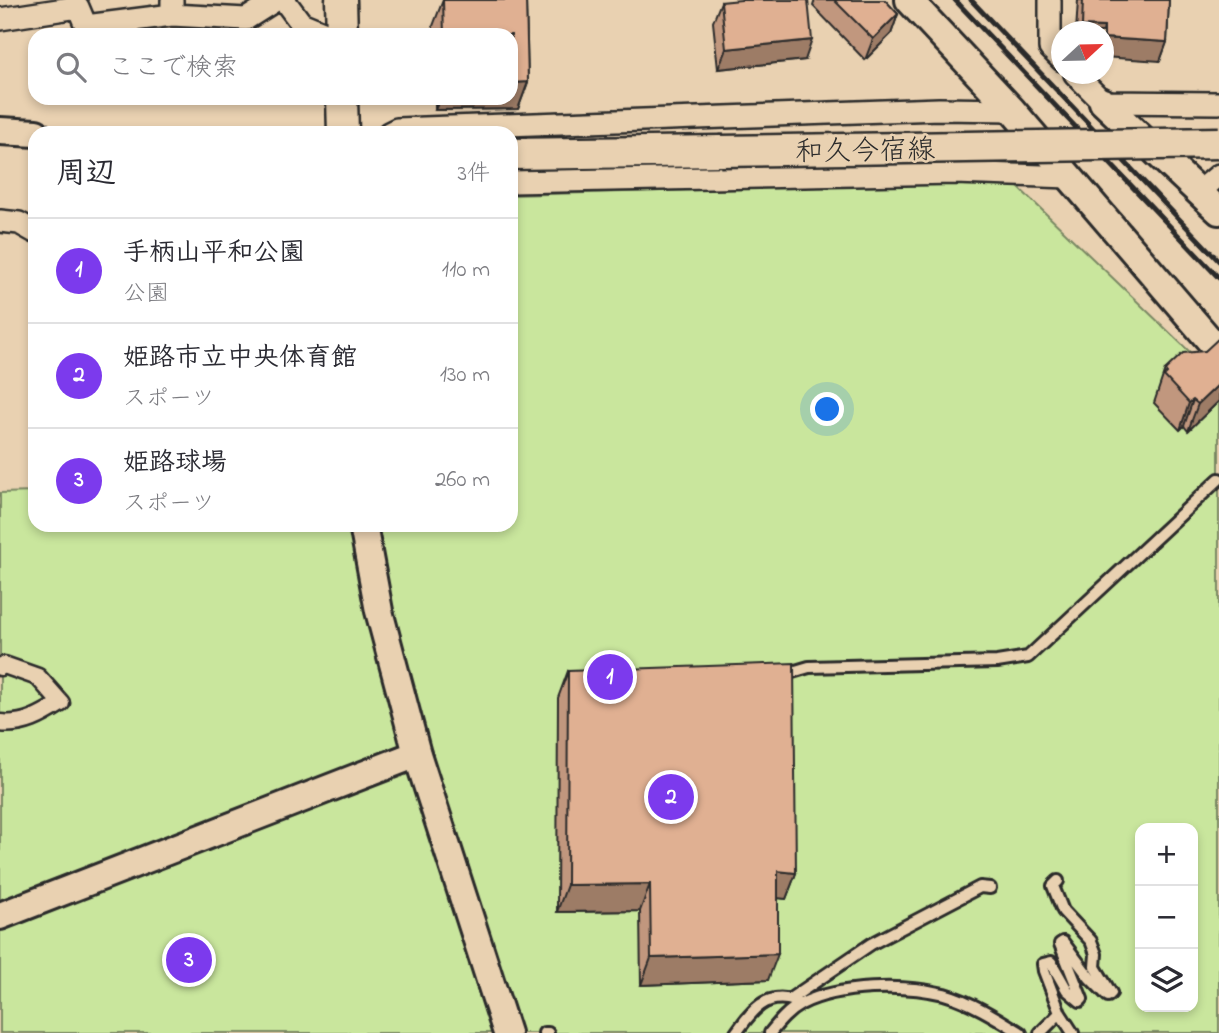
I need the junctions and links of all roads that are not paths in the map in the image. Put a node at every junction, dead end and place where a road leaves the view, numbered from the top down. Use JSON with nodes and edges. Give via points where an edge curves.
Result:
{"nodes":[{"id":1,"x":276,"y":0,"type":"edge"},
{"id":2,"x":284,"y":0,"type":"edge"},
{"id":3,"x":341,"y":0,"type":"edge"},
{"id":4,"x":909,"y":0,"type":"edge"},
{"id":5,"x":1050,"y":0,"type":"edge"},
{"id":6,"x":78,"y":3,"type":"edge"},
{"id":7,"x":172,"y":7,"type":"edge"},
{"id":8,"x":0,"y":19,"type":"edge"},
{"id":9,"x":313,"y":28,"type":"edge"},
{"id":10,"x":342,"y":28,"type":"edge"},
{"id":11,"x":1051,"y":49,"type":"edge"},
{"id":12,"x":1085,"y":84,"type":"edge"},
{"id":13,"x":1103,"y":102,"type":"junction"},
{"id":14,"x":1219,"y":103,"type":"edge"},
{"id":15,"x":342,"y":105,"type":"edge"},
{"id":16,"x":1012,"y":110,"type":"junction"},
{"id":17,"x":343,"y":126,"type":"edge"},
{"id":18,"x":480,"y":126,"type":"edge"},
{"id":19,"x":0,"y":131,"type":"edge"},
{"id":20,"x":28,"y":133,"type":"edge"},
{"id":21,"x":1219,"y":143,"type":"edge"},
{"id":22,"x":518,"y":154,"type":"edge"},
{"id":23,"x":1069,"y":177,"type":"junction"},
{"id":24,"x":518,"y":182,"type":"edge"},
{"id":25,"x":1209,"y":183,"type":"edge"},
{"id":26,"x":1219,"y":211,"type":"edge"},
{"id":27,"x":0,"y":221,"type":"edge"},
{"id":28,"x":28,"y":228,"type":"edge"},
{"id":29,"x":1219,"y":351,"type":"edge"},
{"id":30,"x":1219,"y":479,"type":"edge"},
{"id":31,"x":364,"y":532,"type":"edge"},
{"id":32,"x":0,"y":667,"type":"edge"},
{"id":33,"x":772,"y":678,"type":"edge"},
{"id":34,"x":0,"y":723,"type":"edge"},
{"id":35,"x":417,"y":754,"type":"junction"},
{"id":36,"x":1058,"y":881,"type":"dead end"},
{"id":37,"x":990,"y":888,"type":"dead end"},
{"id":38,"x":0,"y":916,"type":"edge"},
{"id":39,"x":790,"y":999,"type":"junction"},
{"id":40,"x":802,"y":1004,"type":"junction"},
{"id":41,"x":1060,"y":1013,"type":"junction"},
{"id":42,"x":507,"y":1033,"type":"edge"},
{"id":43,"x":736,"y":1033,"type":"edge"},
{"id":44,"x":770,"y":1033,"type":"edge"},
{"id":45,"x":1021,"y":1033,"type":"edge"},
{"id":46,"x":1040,"y":1033,"type":"edge"},
{"id":47,"x":1073,"y":1033,"type":"edge"}],
"edges":[{"from":1,"to":7,"type":"street","via":[[246,19]]},
{"from":2,"to":9,"type":"street","via":[[301,23]]},
{"from":3,"to":10,"type":"main road"},
{"from":4,"to":16,"type":"street"},
{"from":5,"to":11,"type":"street"},
{"from":6,"to":7,"type":"street","via":[[86,26]]},
{"from":6,"to":8,"type":"street"},
{"from":12,"to":13,"type":"street"},
{"from":13,"to":14,"type":"street"},
{"from":13,"to":25,"type":"street"},
{"from":15,"to":17,"type":"main road"},
{"from":16,"to":18,"type":"street"},
{"from":16,"to":23,"type":"street"},
{"from":19,"to":20,"type":"street"},
{"from":21,"to":22,"type":"main road","name":"和久今宿線","bridge":true},
{"from":23,"to":24,"type":"street","via":[[955,173]]},
{"from":23,"to":29,"type":"street"},
{"from":25,"to":26,"type":"street"},
{"from":27,"to":28,"type":"street"},
{"from":30,"to":33,"type":"lane","via":[[1028,657],[997,662],[809,667]]},
{"from":31,"to":35,"type":"street","via":[[379,611]]},
{"from":32,"to":34,"type":"street","via":[[38,677],[61,703],[38,718]]},
{"from":35,"to":38,"type":"street"},
{"from":35,"to":42,"type":"street"},
{"from":36,"to":41,"type":"lane","via":[[1053,886],[1063,911],[1091,941],[1097,954],[1095,967],[1111,993],[1108,996],[1090,978],[1063,942],[1082,999],[1067,990],[1051,962],[1043,964]]},
{"from":37,"to":39,"type":"lane","via":[[980,887],[871,944]]},
{"from":39,"to":40,"type":"lane"},
{"from":39,"to":43,"type":"lane","via":[[758,1004]]},
{"from":40,"to":44,"type":"lane"},
{"from":40,"to":45,"type":"lane","via":[[838,992],[908,988],[970,1004]]},
{"from":41,"to":46,"type":"lane"},
{"from":41,"to":47,"type":"lane"}]}
